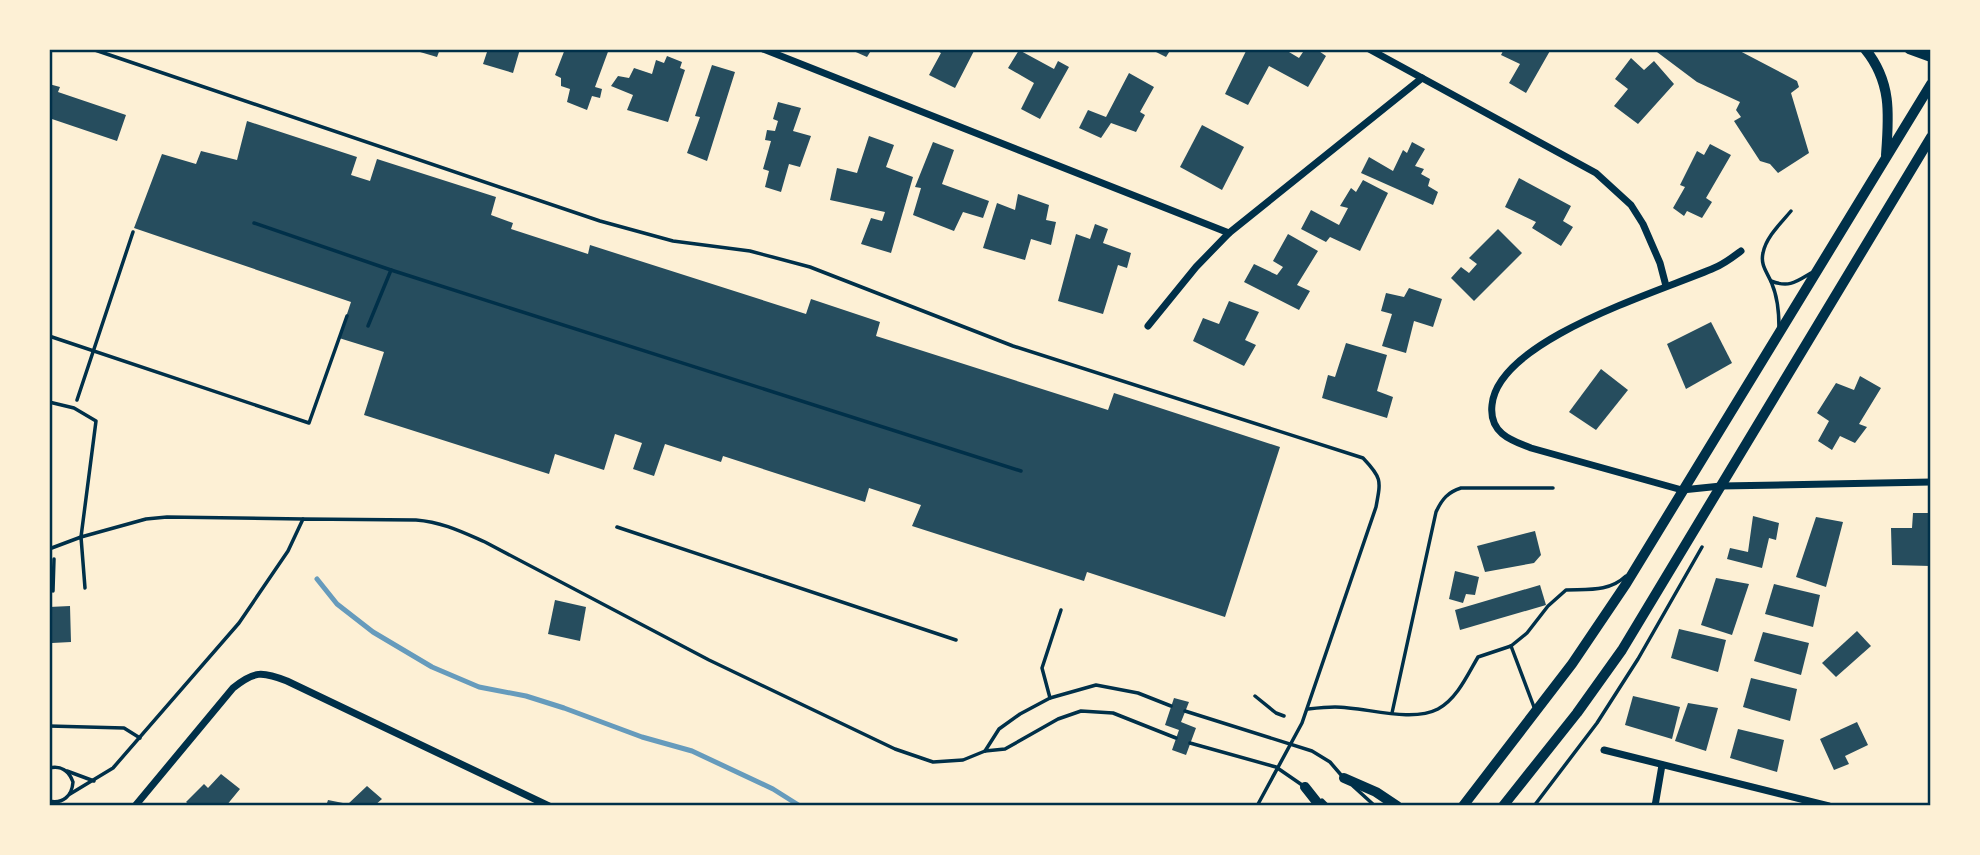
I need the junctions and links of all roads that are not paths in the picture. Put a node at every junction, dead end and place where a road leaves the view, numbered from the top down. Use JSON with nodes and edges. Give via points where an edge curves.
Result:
{"nodes":[{"id":1,"x":92,"y":49,"type":"edge"},
{"id":2,"x":763,"y":49,"type":"edge"},
{"id":3,"x":1369,"y":49,"type":"edge"},
{"id":4,"x":1865,"y":49,"type":"edge"},
{"id":5,"x":1909,"y":49,"type":"edge"},
{"id":6,"x":1931,"y":57,"type":"edge"},
{"id":7,"x":1422,"y":78,"type":"junction"},
{"id":8,"x":1931,"y":84,"type":"edge"},
{"id":9,"x":1931,"y":137,"type":"edge"},
{"id":10,"x":1931,"y":155,"type":"edge"},
{"id":11,"x":1885,"y":158,"type":"junction"},
{"id":12,"x":1912,"y":172,"type":"junction"},
{"id":13,"x":1791,"y":211,"type":"dead end"},
{"id":14,"x":1229,"y":233,"type":"junction"},
{"id":15,"x":1741,"y":251,"type":"dead end"},
{"id":16,"x":1819,"y":268,"type":"junction"},
{"id":17,"x":1771,"y":281,"type":"junction"},
{"id":18,"x":1666,"y":286,"type":"junction"},
{"id":19,"x":1148,"y":326,"type":"dead end"},
{"id":20,"x":1779,"y":333,"type":"junction"},
{"id":21,"x":49,"y":402,"type":"edge"},
{"id":22,"x":1931,"y":482,"type":"edge"},
{"id":23,"x":1721,"y":486,"type":"junction"},
{"id":24,"x":1553,"y":488,"type":"dead end"},
{"id":25,"x":1682,"y":490,"type":"junction"},
{"id":26,"x":303,"y":519,"type":"junction"},
{"id":27,"x":81,"y":537,"type":"junction"},
{"id":28,"x":49,"y":549,"type":"edge"},
{"id":29,"x":1640,"y":562,"type":"junction"},
{"id":30,"x":85,"y":588,"type":"dead end"},
{"id":31,"x":1061,"y":610,"type":"dead end"},
{"id":32,"x":1511,"y":646,"type":"junction"},
{"id":33,"x":1050,"y":698,"type":"junction"},
{"id":34,"x":1171,"y":706,"type":"dead end"},
{"id":35,"x":1308,"y":709,"type":"junction"},
{"id":36,"x":1185,"y":712,"type":"dead end"},
{"id":37,"x":1392,"y":713,"type":"junction"},
{"id":38,"x":1535,"y":713,"type":"junction"},
{"id":39,"x":49,"y":726,"type":"edge"},
{"id":40,"x":141,"y":738,"type":"junction"},
{"id":41,"x":1176,"y":738,"type":"dead end"},
{"id":42,"x":1190,"y":743,"type":"dead end"},
{"id":43,"x":1292,"y":744,"type":"junction"},
{"id":44,"x":1604,"y":750,"type":"dead end"},
{"id":45,"x":985,"y":751,"type":"junction"},
{"id":46,"x":1662,"y":765,"type":"junction"},
{"id":47,"x":1276,"y":767,"type":"junction"},
{"id":48,"x":49,"y":768,"type":"edge"},
{"id":49,"x":66,"y":771,"type":"junction"},
{"id":50,"x":1344,"y":778,"type":"junction"},
{"id":51,"x":94,"y":781,"type":"junction"},
{"id":52,"x":1305,"y":787,"type":"junction"},
{"id":53,"x":70,"y":794,"type":"junction"},
{"id":54,"x":65,"y":800,"type":"junction"},
{"id":55,"x":49,"y":802,"type":"edge"},
{"id":56,"x":1462,"y":804,"type":"edge"},
{"id":57,"x":59,"y":806,"type":"edge"},
{"id":58,"x":135,"y":806,"type":"edge"},
{"id":59,"x":549,"y":806,"type":"edge"},
{"id":60,"x":1257,"y":806,"type":"edge"},
{"id":61,"x":1320,"y":806,"type":"edge"},
{"id":62,"x":1328,"y":806,"type":"edge"},
{"id":63,"x":1375,"y":806,"type":"edge"},
{"id":64,"x":1397,"y":806,"type":"edge"},
{"id":65,"x":1503,"y":806,"type":"edge"},
{"id":66,"x":1655,"y":806,"type":"edge"},
{"id":67,"x":1829,"y":806,"type":"edge"}],
"edges":[{"from":1,"to":35,"type":"lane","via":[[600,221],[673,241],[750,251],[810,267],[1013,346],[1363,458],[1381,480],[1376,506]]},
{"from":2,"to":14,"type":"street"},
{"from":3,"to":7,"type":"street"},
{"from":4,"to":11,"type":"main road","via":[[1879,68],[1886,94]]},
{"from":5,"to":6,"type":"main road"},
{"from":7,"to":14,"type":"street"},
{"from":7,"to":18,"type":"street","via":[[1596,173],[1616,189],[1643,224]]},
{"from":8,"to":11,"type":"main road"},
{"from":9,"to":12,"type":"main road"},
{"from":10,"to":12,"type":"main road"},
{"from":11,"to":16,"type":"main road"},
{"from":12,"to":23,"type":"main road"},
{"from":13,"to":17,"type":"lane","via":[[1770,236],[1763,253],[1763,270]]},
{"from":14,"to":19,"type":"street"},
{"from":15,"to":18,"type":"street","via":[[1717,267]]},
{"from":16,"to":17,"type":"lane","via":[[1783,285]]},
{"from":16,"to":20,"type":"main road"},
{"from":17,"to":20,"type":"lane"},
{"from":18,"to":25,"type":"street","via":[[1604,311],[1539,347],[1499,385],[1490,417],[1513,441]]},
{"from":20,"to":25,"type":"main road"},
{"from":21,"to":27,"type":"lane","via":[[74,408],[96,421]]},
{"from":22,"to":23,"type":"street"},
{"from":23,"to":25,"type":"street"},
{"from":23,"to":65,"type":"main road","via":[[1622,650]]},
{"from":24,"to":37,"type":"lane","via":[[1461,488],[1450,491],[1441,502]]},
{"from":25,"to":29,"type":"main road"},
{"from":26,"to":27,"type":"lane","via":[[167,517]]},
{"from":26,"to":40,"type":"lane","via":[[288,551],[239,623]]},
{"from":26,"to":45,"type":"lane","via":[[442,523],[709,660],[913,756],[933,762],[963,761]]},
{"from":27,"to":28,"type":"lane"},
{"from":27,"to":30,"type":"lane"},
{"from":29,"to":32,"type":"lane","via":[[1606,589],[1566,590]]},
{"from":29,"to":38,"type":"main road"},
{"from":31,"to":33,"type":"lane","via":[[1042,668]]},
{"from":32,"to":37,"type":"lane","via":[[1478,657],[1441,708],[1427,713]]},
{"from":32,"to":38,"type":"lane"},
{"from":33,"to":34,"type":"lane","via":[[1096,684]]},
{"from":33,"to":45,"type":"lane","via":[[1007,722]]},
{"from":35,"to":37,"type":"lane"},
{"from":35,"to":43,"type":"lane"},
{"from":36,"to":43,"type":"lane"},
{"from":38,"to":56,"type":"main road"},
{"from":39,"to":40,"type":"lane","via":[[124,728]]},
{"from":40,"to":51,"type":"lane"},
{"from":41,"to":45,"type":"lane","via":[[1113,713],[1082,711],[1005,749]]},
{"from":42,"to":47,"type":"lane"},
{"from":43,"to":47,"type":"lane"},
{"from":43,"to":50,"type":"lane","via":[[1330,762]]},
{"from":44,"to":46,"type":"street"},
{"from":46,"to":66,"type":"street"},
{"from":46,"to":67,"type":"street"},
{"from":47,"to":52,"type":"lane"},
{"from":47,"to":60,"type":"lane"},
{"from":48,"to":49,"type":"lane"},
{"from":49,"to":51,"type":"lane"},
{"from":49,"to":53,"type":"lane","via":[[73,782]]},
{"from":50,"to":63,"type":"lane"},
{"from":50,"to":64,"type":"main road"},
{"from":51,"to":53,"type":"lane"},
{"from":52,"to":61,"type":"main road"},
{"from":52,"to":62,"type":"lane"},
{"from":53,"to":54,"type":"lane"},
{"from":54,"to":55,"type":"lane"},
{"from":54,"to":57,"type":"lane"},
{"from":58,"to":59,"type":"street","via":[[233,688],[262,673]]}]}
